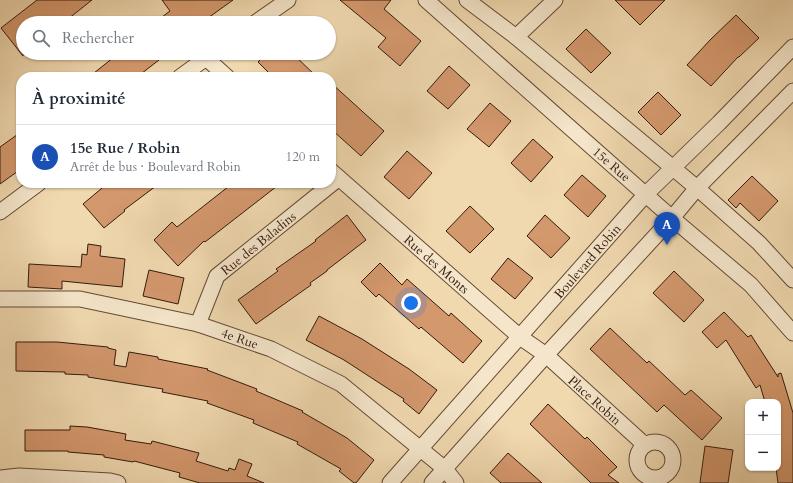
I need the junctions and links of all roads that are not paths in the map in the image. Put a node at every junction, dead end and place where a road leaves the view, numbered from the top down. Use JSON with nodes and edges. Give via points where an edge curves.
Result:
{"nodes":[{"id":1,"x":288,"y":0,"type":"edge"},
{"id":2,"x":426,"y":0,"type":"edge"},
{"id":3,"x":467,"y":0,"type":"edge"},
{"id":4,"x":555,"y":0,"type":"edge"},
{"id":5,"x":265,"y":16,"type":"edge"},
{"id":6,"x":516,"y":38,"type":"junction"},
{"id":7,"x":793,"y":47,"type":"edge"},
{"id":8,"x":203,"y":60,"type":"edge"},
{"id":9,"x":212,"y":60,"type":"edge"},
{"id":10,"x":187,"y":72,"type":"edge"},
{"id":11,"x":223,"y":72,"type":"edge"},
{"id":12,"x":793,"y":91,"type":"edge"},
{"id":13,"x":673,"y":168,"type":"junction"},
{"id":14,"x":336,"y":176,"type":"edge"},
{"id":15,"x":32,"y":188,"type":"edge"},
{"id":16,"x":320,"y":188,"type":"edge"},
{"id":17,"x":697,"y":188,"type":"junction"},
{"id":18,"x":646,"y":194,"type":"junction"},
{"id":19,"x":0,"y":212,"type":"edge"},
{"id":20,"x":672,"y":218,"type":"junction"},
{"id":21,"x":793,"y":280,"type":"edge"},
{"id":22,"x":0,"y":299,"type":"edge"},
{"id":23,"x":198,"y":324,"type":"junction"},
{"id":24,"x":793,"y":333,"type":"edge"},
{"id":25,"x":520,"y":337,"type":"junction"},
{"id":26,"x":546,"y":355,"type":"junction"},
{"id":27,"x":645,"y":445,"type":"dead end"},
{"id":28,"x":421,"y":448,"type":"junction"},
{"id":29,"x":445,"y":468,"type":"junction"},
{"id":30,"x":0,"y":478,"type":"edge"},
{"id":31,"x":118,"y":483,"type":"edge"},
{"id":32,"x":390,"y":483,"type":"edge"},
{"id":33,"x":432,"y":483,"type":"edge"},
{"id":34,"x":456,"y":483,"type":"edge"}],
"edges":[{"from":1,"to":5,"type":"street"},
{"from":2,"to":18,"type":"street","name":"15e Rue"},
{"from":3,"to":6,"type":"street"},
{"from":4,"to":6,"type":"street"},
{"from":6,"to":13,"type":"street"},
{"from":7,"to":13,"type":"street","name":"Boulevard Robin"},
{"from":8,"to":10,"type":"street"},
{"from":9,"to":11,"type":"street"},
{"from":12,"to":17,"type":"street"},
{"from":13,"to":17,"type":"street"},
{"from":13,"to":18,"type":"street","name":"Boulevard Robin"},
{"from":14,"to":25,"type":"street","name":"Rue des Monts"},
{"from":15,"to":19,"type":"street"},
{"from":16,"to":23,"type":"street","name":"Rue des Baladins","via":[[217,276]]},
{"from":17,"to":20,"type":"street"},
{"from":17,"to":21,"type":"street","via":[[759,242]]},
{"from":18,"to":20,"type":"street","name":"15e Rue"},
{"from":18,"to":25,"type":"street","name":"Boulevard Robin"},
{"from":20,"to":24,"type":"street","name":"15e Rue","via":[[751,285]]},
{"from":20,"to":26,"type":"street"},
{"from":22,"to":23,"type":"street","name":"4e Rue","via":[[80,299]]},
{"from":23,"to":28,"type":"street","name":"4e Rue","via":[[271,348],[341,384]]},
{"from":25,"to":26,"type":"street","name":"Rue des Monts"},
{"from":25,"to":28,"type":"street","name":"Boulevard Robin"},
{"from":26,"to":27,"type":"street","name":"Place Robin"},
{"from":26,"to":29,"type":"street"},
{"from":28,"to":29,"type":"street","name":"4e Rue"},
{"from":28,"to":32,"type":"street","name":"Boulevard Robin"},
{"from":29,"to":33,"type":"street"},
{"from":29,"to":34,"type":"street","name":"4e Rue"},
{"from":30,"to":31,"type":"street","via":[[19,476]]}]}
